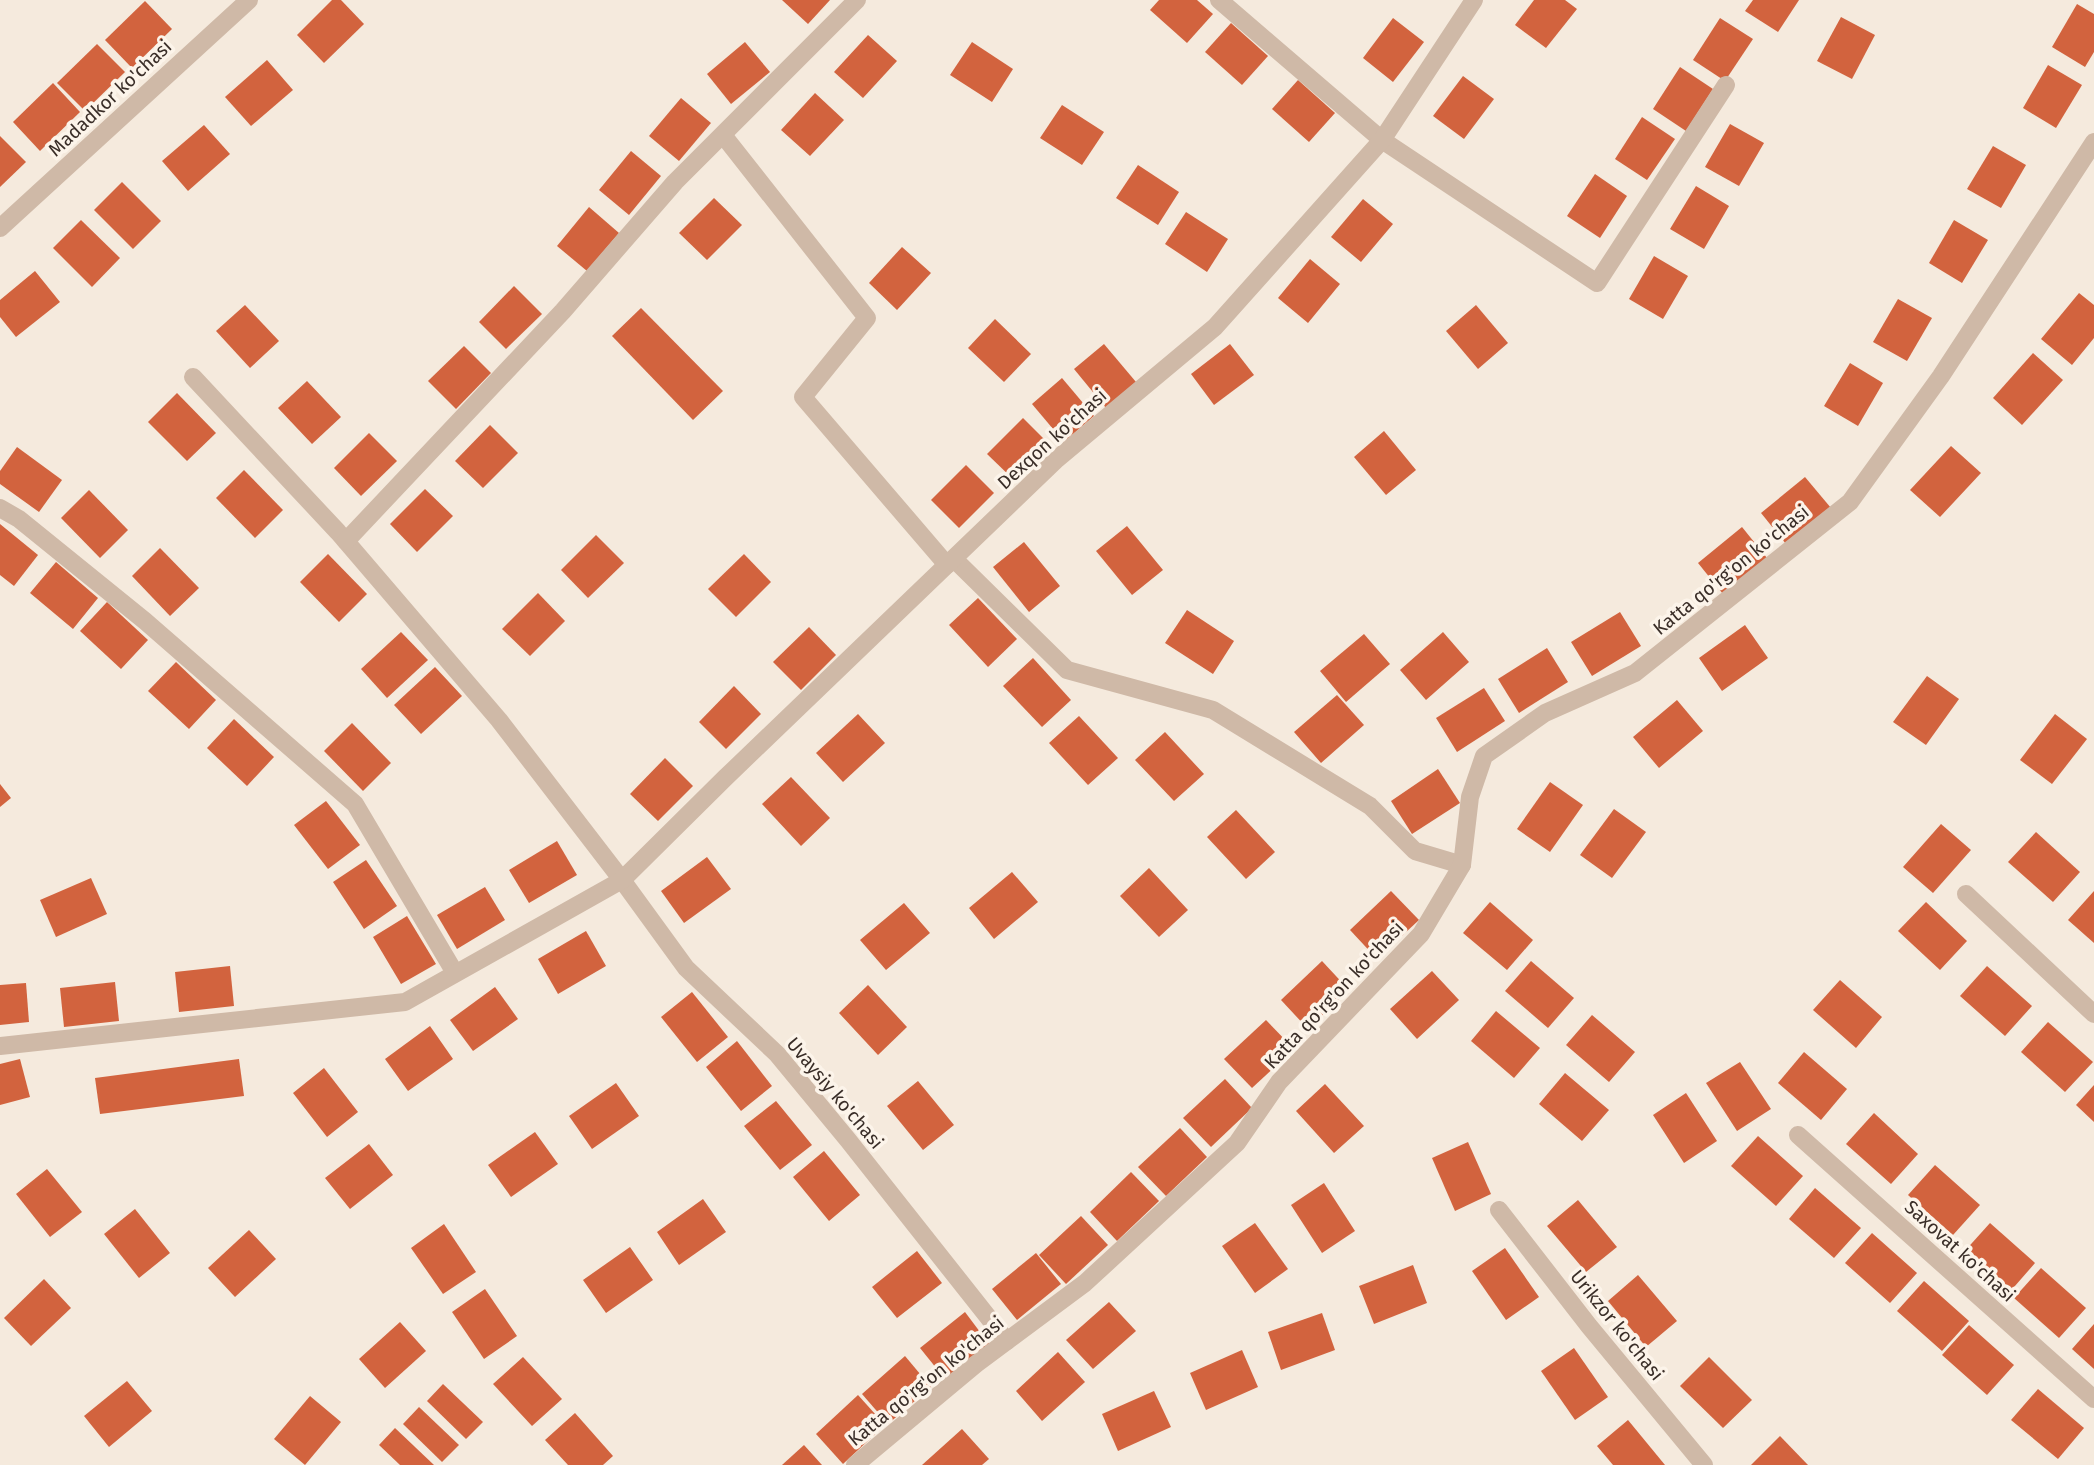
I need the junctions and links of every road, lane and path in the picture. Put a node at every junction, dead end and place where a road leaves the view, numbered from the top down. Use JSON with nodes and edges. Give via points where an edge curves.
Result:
{"nodes":[{"id":1,"x":249,"y":0,"type":"edge"},
{"id":2,"x":858,"y":0,"type":"edge"},
{"id":3,"x":1219,"y":0,"type":"edge"},
{"id":4,"x":1474,"y":0,"type":"edge"},
{"id":5,"x":1726,"y":85,"type":"dead end"},
{"id":6,"x":723,"y":135,"type":"junction"},
{"id":7,"x":1382,"y":140,"type":"junction"},
{"id":8,"x":2094,"y":142,"type":"edge"},
{"id":9,"x":0,"y":228,"type":"edge"},
{"id":10,"x":193,"y":377,"type":"dead end"},
{"id":11,"x":0,"y":508,"type":"edge"},
{"id":12,"x":346,"y":541,"type":"junction"},
{"id":13,"x":951,"y":562,"type":"junction"},
{"id":14,"x":1462,"y":865,"type":"junction"},
{"id":15,"x":622,"y":880,"type":"junction"},
{"id":16,"x":1966,"y":894,"type":"dead end"},
{"id":17,"x":455,"y":973,"type":"junction"},
{"id":18,"x":2094,"y":1014,"type":"edge"},
{"id":19,"x":0,"y":1046,"type":"edge"},
{"id":20,"x":1798,"y":1135,"type":"dead end"},
{"id":21,"x":1499,"y":1210,"type":"dead end"},
{"id":22,"x":1007,"y":1341,"type":"junction"},
{"id":23,"x":2094,"y":1399,"type":"edge"},
{"id":24,"x":855,"y":1465,"type":"edge"},
{"id":25,"x":1704,"y":1465,"type":"edge"}],
"edges":[{"from":1,"to":9,"type":"street","name":"Madadkor ko'chasi"},
{"from":2,"to":6,"type":"street"},
{"from":3,"to":7,"type":"street"},
{"from":4,"to":7,"type":"street","name":"Dexqon ko'chasi"},
{"from":5,"to":7,"type":"street","via":[[1597,283]]},
{"from":6,"to":12,"type":"street"},
{"from":6,"to":13,"type":"street","via":[[867,318],[803,397]]},
{"from":7,"to":13,"type":"street","name":"Dexqon ko'chasi","via":[[1215,327],[1057,459]]},
{"from":8,"to":14,"type":"street","name":"Katta qo'rg'on ko'chasi","via":[[1941,376],[1850,502],[1635,673],[1545,713],[1484,757],[1470,797]]},
{"from":10,"to":12,"type":"street","name":"Uvaysiy ko'chasi"},
{"from":11,"to":17,"type":"street","via":[[145,621],[355,804]]},
{"from":12,"to":15,"type":"street","name":"Uvaysiy ko'chasi","via":[[499,720]]},
{"from":13,"to":14,"type":"street","via":[[1067,670],[1213,710],[1370,806],[1415,851]]},
{"from":13,"to":15,"type":"street","name":"Dexqon ko'chasi"},
{"from":14,"to":22,"type":"street","name":"Katta qo'rg'on ko'chasi","via":[[1420,934],[1279,1083],[1237,1143],[1085,1283]]},
{"from":15,"to":17,"type":"street","name":"Dexqon ko'chasi"},
{"from":15,"to":22,"type":"street","name":"Uvaysiy ko'chasi","via":[[686,968],[777,1054]]},
{"from":16,"to":18,"type":"street"},
{"from":17,"to":19,"type":"street","name":"Dexqon ko'chasi","via":[[405,1002]]},
{"from":20,"to":23,"type":"street","name":"Saxovat ko'chasi"},
{"from":21,"to":25,"type":"street","name":"Urikzor ko'chasi"},
{"from":22,"to":24,"type":"street","name":"Katta qo'rg'on ko'chasi"}]}
